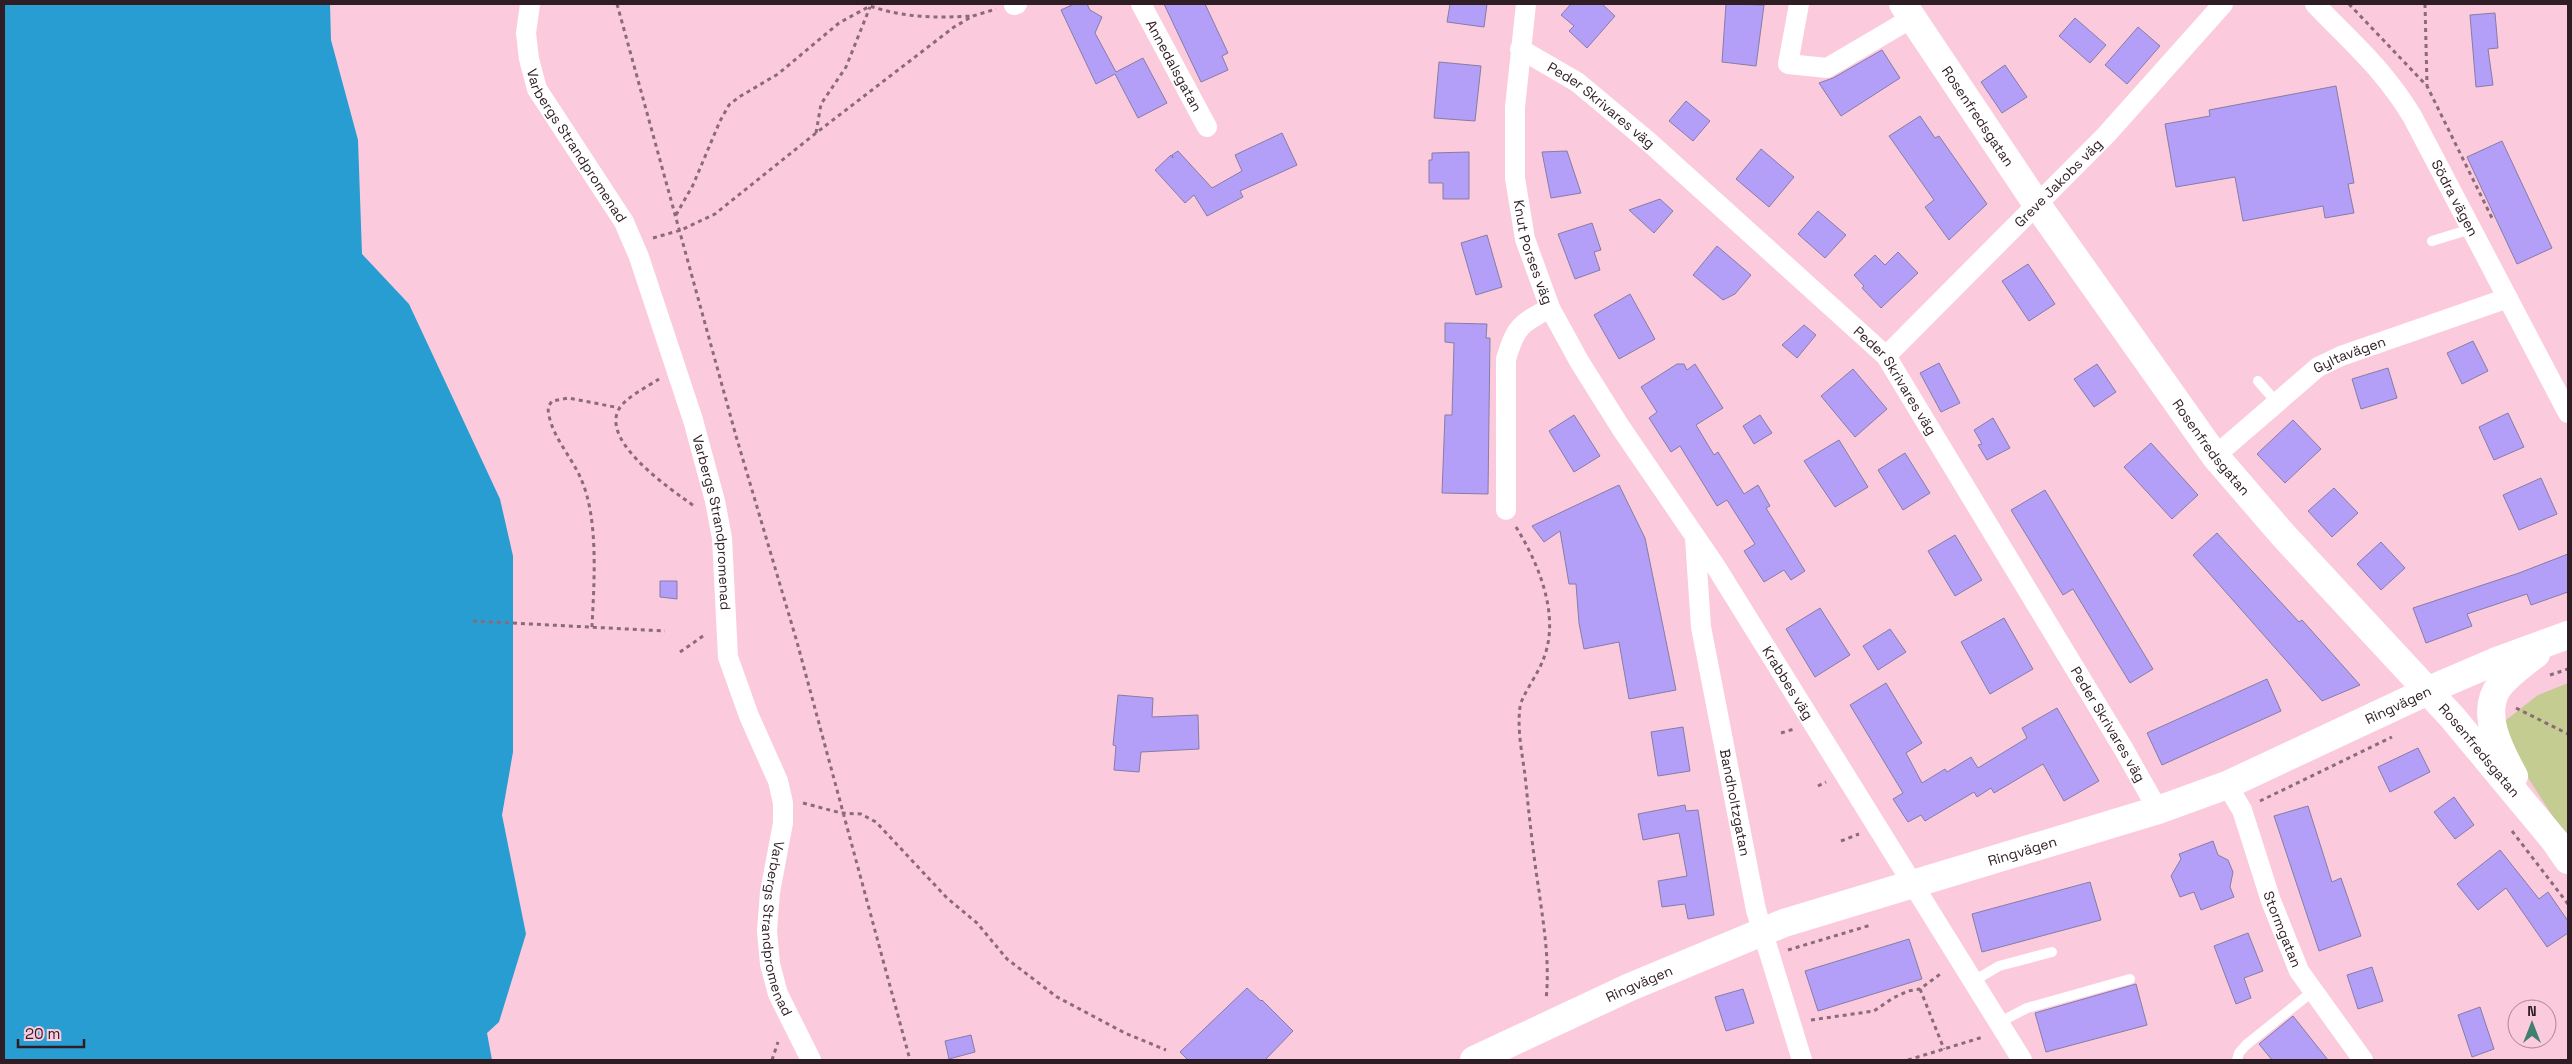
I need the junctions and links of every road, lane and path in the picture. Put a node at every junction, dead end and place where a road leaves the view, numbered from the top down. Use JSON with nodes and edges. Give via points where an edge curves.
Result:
{"nodes":[{"id":1,"x":530,"y":4,"type":"edge"},
{"id":2,"x":617,"y":4,"type":"edge"},
{"id":3,"x":1016,"y":4,"type":"edge"},
{"id":4,"x":1141,"y":4,"type":"edge"},
{"id":5,"x":1526,"y":4,"type":"edge"},
{"id":6,"x":1799,"y":4,"type":"edge"},
{"id":7,"x":2223,"y":4,"type":"edge"},
{"id":8,"x":2424,"y":4,"type":"edge"},
{"id":9,"x":871,"y":5,"type":"edge"},
{"id":10,"x":2324,"y":7,"type":"edge"},
{"id":11,"x":1907,"y":11,"type":"edge"},
{"id":12,"x":973,"y":16,"type":"junction"},
{"id":13,"x":1520,"y":49,"type":"junction"},
{"id":14,"x":2427,"y":86,"type":"dead end"},
{"id":15,"x":1207,"y":127,"type":"dead end"},
{"id":16,"x":816,"y":132,"type":"junction"},
{"id":17,"x":2038,"y":206,"type":"junction"},
{"id":18,"x":676,"y":215,"type":"junction"},
{"id":19,"x":2471,"y":229,"type":"junction"},
{"id":20,"x":681,"y":230,"type":"junction"},
{"id":21,"x":2432,"y":241,"type":"dead end"},
{"id":22,"x":633,"y":244,"type":"junction"},
{"id":23,"x":2508,"y":298,"type":"junction"},
{"id":24,"x":1550,"y":308,"type":"junction"},
{"id":25,"x":1886,"y":356,"type":"junction"},
{"id":26,"x":675,"y":365,"type":"junction"},
{"id":27,"x":2258,"y":381,"type":"dead end"},
{"id":28,"x":2277,"y":403,"type":"junction"},
{"id":29,"x":620,"y":408,"type":"junction"},
{"id":30,"x":2568,"y":413,"type":"edge"},
{"id":31,"x":2215,"y":456,"type":"junction"},
{"id":32,"x":1506,"y":510,"type":"joint"},
{"id":33,"x":720,"y":523,"type":"junction"},
{"id":34,"x":1695,"y":538,"type":"junction"},
{"id":35,"x":473,"y":621,"type":"dead end"},
{"id":36,"x":725,"y":621,"type":"junction"},
{"id":37,"x":592,"y":627,"type":"junction"},
{"id":38,"x":665,"y":631,"type":"dead end"},
{"id":39,"x":2560,"y":638,"type":"edge"},
{"id":40,"x":680,"y":652,"type":"dead end"},
{"id":41,"x":2427,"y":692,"type":"junction"},
{"id":42,"x":2510,"y":706,"type":"dead end"},
{"id":43,"x":2568,"y":734,"type":"edge"},
{"id":44,"x":2227,"y":785,"type":"junction"},
{"id":45,"x":781,"y":796,"type":"junction"},
{"id":46,"x":2158,"y":810,"type":"junction"},
{"id":47,"x":841,"y":813,"type":"junction"},
{"id":48,"x":2562,"y":850,"type":"edge"},
{"id":49,"x":1914,"y":885,"type":"junction"},
{"id":50,"x":1762,"y":932,"type":"junction"},
{"id":51,"x":2052,"y":952,"type":"dead end"},
{"id":52,"x":1958,"y":960,"type":"junction"},
{"id":53,"x":2130,"y":979,"type":"dead end"},
{"id":54,"x":1972,"y":982,"type":"junction"},
{"id":55,"x":1920,"y":989,"type":"junction"},
{"id":56,"x":2313,"y":991,"type":"junction"},
{"id":57,"x":1792,"y":1025,"type":"junction"},
{"id":58,"x":1999,"y":1025,"type":"junction"},
{"id":59,"x":1544,"y":1028,"type":"junction"},
{"id":60,"x":1944,"y":1049,"type":"junction"},
{"id":61,"x":1166,"y":1050,"type":"dead end"},
{"id":62,"x":811,"y":1060,"type":"edge"},
{"id":63,"x":910,"y":1060,"type":"edge"},
{"id":64,"x":1474,"y":1060,"type":"edge"},
{"id":65,"x":1802,"y":1060,"type":"edge"},
{"id":66,"x":1908,"y":1060,"type":"edge"},
{"id":67,"x":2022,"y":1060,"type":"edge"},
{"id":68,"x":2237,"y":1060,"type":"edge"},
{"id":69,"x":2363,"y":1060,"type":"edge"}],
"edges":[{"from":1,"to":22,"type":"street","name":"Varbergs Strandpromenad","via":[[526,33],[537,88],[624,222]]},
{"from":2,"to":18,"type":"path"},
{"from":3,"to":12,"type":"path"},
{"from":4,"to":15,"type":"street","name":"Annedalsgatan"},
{"from":5,"to":13,"type":"street","name":"Knut Porses väg"},
{"from":6,"to":11,"type":"street","name":"Rosenfredsgatan","via":[[1788,64],[1827,68]]},
{"from":7,"to":17,"type":"street","name":"Greve Jakobs väg","via":[[2106,136]]},
{"from":8,"to":14,"type":"path"},
{"from":9,"to":12,"type":"path","via":[[917,18]]},
{"from":9,"to":16,"type":"path","via":[[846,67],[821,104]]},
{"from":9,"to":18,"type":"path","via":[[839,23],[778,74],[729,105]]},
{"from":10,"to":19,"type":"street","name":"Södra vägen","via":[[2395,88]]},
{"from":11,"to":17,"type":"street","name":"Rosenfredsgatan"},
{"from":12,"to":16,"type":"path"},
{"from":13,"to":24,"type":"street","name":"Knut Porses väg","via":[[1514,178],[1525,239]]},
{"from":13,"to":25,"type":"street","name":"Peder Skrivares väg","via":[[1577,82]]},
{"from":16,"to":20,"type":"path","via":[[715,214]]},
{"from":17,"to":25,"type":"street","name":"Greve Jakobs väg","via":[[1918,320]]},
{"from":17,"to":31,"type":"street","name":"Rosenfredsgatan"},
{"from":18,"to":20,"type":"path"},
{"from":19,"to":21,"type":"lane"},
{"from":19,"to":23,"type":"street","name":"Södra vägen"},
{"from":20,"to":22,"type":"path"},
{"from":20,"to":47,"type":"path","via":[[736,436],[797,642]]},
{"from":22,"to":26,"type":"street","name":"Varbergs Strandpromenad"},
{"from":23,"to":28,"type":"street","name":"Gyltavägen","via":[[2333,360],[2318,367]]},
{"from":23,"to":30,"type":"street","name":"Södra vägen"},
{"from":24,"to":32,"type":"street","name":"Knut Porses väg","via":[[1523,322],[1513,337],[1506,358]]},
{"from":24,"to":34,"type":"street","name":"Krabbes väg","via":[[1579,362]]},
{"from":25,"to":46,"type":"street","name":"Peder Skrivares väg"},
{"from":26,"to":29,"type":"path"},
{"from":26,"to":33,"type":"street","name":"Varbergs Strandpromenad"},
{"from":27,"to":28,"type":"lane"},
{"from":28,"to":31,"type":"street","name":"Gyltavägen"},
{"from":29,"to":33,"type":"path","via":[[615,419],[617,429],[630,452],[650,474]]},
{"from":29,"to":37,"type":"path","via":[[568,398],[552,401],[548,407],[548,419],[582,480],[588,503],[594,590]]},
{"from":31,"to":41,"type":"street","name":"Rosenfredsgatan"},
{"from":32,"to":59,"type":"path","via":[[1528,546],[1542,580],[1549,619],[1549,647],[1520,705],[1532,839],[1550,972]]},
{"from":33,"to":36,"type":"street","name":"Varbergs Strandpromenad","via":[[726,580]]},
{"from":34,"to":49,"type":"street","name":"Krabbes väg"},
{"from":34,"to":50,"type":"street","name":"Bandholtzgatan","via":[[1701,627]]},
{"from":35,"to":37,"type":"path"},
{"from":36,"to":40,"type":"path"},
{"from":36,"to":45,"type":"street","name":"Varbergs Strandpromenad","via":[[728,658],[778,781]]},
{"from":37,"to":38,"type":"path"},
{"from":39,"to":41,"type":"street","name":"Ringvägen","via":[[2494,662]]},
{"from":39,"to":48,"type":"street","name":"Rosenfredsgatan","via":[[2518,667],[2499,686],[2493,704],[2492,724],[2500,751]]},
{"from":41,"to":44,"type":"street","name":"Ringvägen"},
{"from":41,"to":48,"type":"street","name":"Rosenfredsgatan","via":[[2452,717]]},
{"from":42,"to":43,"type":"path"},
{"from":44,"to":46,"type":"street","name":"Ringvägen"},
{"from":44,"to":56,"type":"street","name":"Stormgatan","via":[[2242,810],[2271,902],[2299,972]]},
{"from":45,"to":47,"type":"path"},
{"from":45,"to":62,"type":"street","name":"Varbergs Strandpromenad","via":[[783,823],[770,892],[767,931],[770,964],[778,994]]},
{"from":46,"to":49,"type":"street","name":"Ringvägen"},
{"from":47,"to":61,"type":"path","via":[[861,814],[876,822],[947,898],[977,923],[1007,959],[1057,998]]},
{"from":47,"to":63,"type":"path"},
{"from":49,"to":50,"type":"street","name":"Ringvägen"},
{"from":49,"to":52,"type":"street","name":"Krabbes väg"},
{"from":50,"to":57,"type":"street","name":"Bandholtzgatan"},
{"from":50,"to":59,"type":"street","name":"Ringvägen"},
{"from":51,"to":54,"type":"lane","via":[[1999,966]]},
{"from":52,"to":54,"type":"street","name":"Krabbes väg"},
{"from":52,"to":55,"type":"path"},
{"from":53,"to":58,"type":"lane","via":[[2027,1008]]},
{"from":54,"to":58,"type":"street","name":"Krabbes väg"},
{"from":55,"to":57,"type":"path","via":[[1908,991],[1874,1011]]},
{"from":55,"to":60,"type":"path"},
{"from":56,"to":68,"type":"lane","via":[[2246,1045]]},
{"from":56,"to":69,"type":"street","name":"Stormgatan"},
{"from":57,"to":65,"type":"street","name":"Bandholtzgatan"},
{"from":58,"to":60,"type":"path","via":[[1980,1040]]},
{"from":58,"to":67,"type":"street","name":"Krabbes väg"},
{"from":59,"to":64,"type":"street","name":"Ringvägen"},
{"from":60,"to":66,"type":"path"}]}
